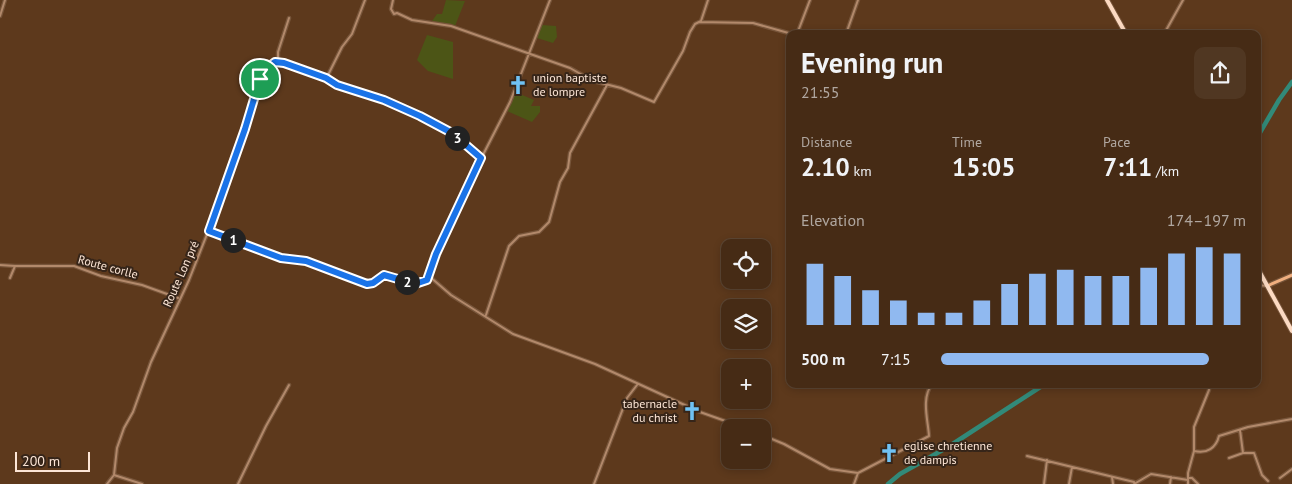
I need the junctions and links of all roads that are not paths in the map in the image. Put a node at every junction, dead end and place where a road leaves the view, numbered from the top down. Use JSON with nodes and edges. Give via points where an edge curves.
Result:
{"nodes":[{"id":1,"x":5,"y":0,"type":"edge"},
{"id":2,"x":365,"y":0,"type":"edge"},
{"id":3,"x":393,"y":0,"type":"edge"},
{"id":4,"x":550,"y":0,"type":"edge"},
{"id":5,"x":708,"y":0,"type":"edge"},
{"id":6,"x":810,"y":0,"type":"edge"},
{"id":7,"x":858,"y":0,"type":"edge"},
{"id":8,"x":1108,"y":0,"type":"edge"},
{"id":9,"x":1183,"y":0,"type":"edge"},
{"id":10,"x":0,"y":16,"type":"edge"},
{"id":11,"x":289,"y":18,"type":"dead end"},
{"id":12,"x":699,"y":22,"type":"junction"},
{"id":13,"x":799,"y":30,"type":"edge"},
{"id":14,"x":847,"y":30,"type":"edge"},
{"id":15,"x":1124,"y":30,"type":"edge"},
{"id":16,"x":1166,"y":30,"type":"edge"},
{"id":17,"x":786,"y":32,"type":"edge"},
{"id":18,"x":531,"y":54,"type":"junction"},
{"id":19,"x":278,"y":62,"type":"junction"},
{"id":20,"x":326,"y":78,"type":"junction"},
{"id":21,"x":607,"y":85,"type":"junction"},
{"id":22,"x":481,"y":158,"type":"junction"},
{"id":23,"x":209,"y":231,"type":"junction"},
{"id":24,"x":0,"y":265,"type":"edge"},
{"id":25,"x":16,"y":266,"type":"junction"},
{"id":26,"x":1261,"y":275,"type":"edge"},
{"id":27,"x":1292,"y":275,"type":"edge"},
{"id":28,"x":429,"y":276,"type":"junction"},
{"id":29,"x":10,"y":278,"type":"dead end"},
{"id":30,"x":1261,"y":285,"type":"edge"},
{"id":31,"x":1267,"y":286,"type":"junction"},
{"id":32,"x":179,"y":299,"type":"junction"},
{"id":33,"x":486,"y":315,"type":"junction"},
{"id":34,"x":1292,"y":331,"type":"edge"},
{"id":35,"x":289,"y":385,"type":"dead end"},
{"id":36,"x":637,"y":385,"type":"junction"},
{"id":37,"x":929,"y":388,"type":"edge"},
{"id":38,"x":1209,"y":388,"type":"edge"},
{"id":39,"x":721,"y":419,"type":"edge"},
{"id":40,"x":1292,"y":419,"type":"edge"},
{"id":41,"x":1240,"y":430,"type":"junction"},
{"id":42,"x":771,"y":439,"type":"edge"},
{"id":43,"x":1194,"y":451,"type":"junction"},
{"id":44,"x":1243,"y":453,"type":"junction"},
{"id":45,"x":1027,"y":456,"type":"dead end"},
{"id":46,"x":1229,"y":458,"type":"dead end"},
{"id":47,"x":1047,"y":460,"type":"junction"},
{"id":48,"x":1072,"y":467,"type":"junction"},
{"id":49,"x":1292,"y":469,"type":"edge"},
{"id":50,"x":858,"y":473,"type":"junction"},
{"id":51,"x":114,"y":475,"type":"junction"},
{"id":52,"x":1112,"y":477,"type":"junction"},
{"id":53,"x":1171,"y":477,"type":"junction"},
{"id":54,"x":1280,"y":478,"type":"dead end"},
{"id":55,"x":1188,"y":479,"type":"junction"},
{"id":56,"x":1268,"y":481,"type":"dead end"},
{"id":57,"x":1134,"y":483,"type":"edge"},
{"id":58,"x":107,"y":484,"type":"edge"},
{"id":59,"x":142,"y":484,"type":"edge"},
{"id":60,"x":238,"y":484,"type":"edge"},
{"id":61,"x":594,"y":484,"type":"edge"},
{"id":62,"x":854,"y":484,"type":"edge"},
{"id":63,"x":1044,"y":484,"type":"edge"},
{"id":64,"x":1069,"y":484,"type":"edge"},
{"id":65,"x":1113,"y":484,"type":"edge"},
{"id":66,"x":1170,"y":484,"type":"edge"},
{"id":67,"x":1188,"y":484,"type":"edge"},
{"id":68,"x":1198,"y":484,"type":"edge"}],
"edges":[{"from":1,"to":10,"type":"street"},
{"from":2,"to":20,"type":"street","via":[[352,34]]},
{"from":3,"to":18,"type":"street","via":[[391,8],[394,14],[451,26]]},
{"from":4,"to":18,"type":"street"},
{"from":5,"to":12,"type":"street"},
{"from":6,"to":13,"type":"street"},
{"from":7,"to":14,"type":"street"},
{"from":8,"to":15,"type":"main road"},
{"from":9,"to":16,"type":"street"},
{"from":11,"to":19,"type":"street"},
{"from":12,"to":17,"type":"street","via":[[753,22]]},
{"from":12,"to":21,"type":"street","via":[[690,32],[657,100],[649,101],[622,88]]},
{"from":18,"to":21,"type":"street"},
{"from":18,"to":22,"type":"street"},
{"from":19,"to":20,"type":"street"},
{"from":19,"to":23,"type":"street","name":"Route Lon pré","via":[[267,68],[260,79]]},
{"from":20,"to":22,"type":"street","via":[[440,126]]},
{"from":21,"to":33,"type":"street","via":[[570,153],[549,222],[539,232],[519,236],[509,246]]},
{"from":22,"to":28,"type":"street"},
{"from":23,"to":28,"type":"street","via":[[281,258],[306,261],[367,284],[384,275],[415,284]]},
{"from":23,"to":32,"type":"street","name":"Route Lon pré"},
{"from":24,"to":25,"type":"street","name":"Route corlle"},
{"from":25,"to":29,"type":"street"},
{"from":25,"to":32,"type":"street","name":"Route corlle","via":[[74,266]]},
{"from":26,"to":31,"type":"main road"},
{"from":27,"to":31,"type":"street"},
{"from":28,"to":33,"type":"street","via":[[452,295]]},
{"from":30,"to":31,"type":"street"},
{"from":31,"to":34,"type":"main road"},
{"from":32,"to":51,"type":"street","name":"Route Lon pré","via":[[151,362],[134,412],[124,428],[117,448]]},
{"from":33,"to":36,"type":"street","via":[[513,334],[594,364]]},
{"from":35,"to":60,"type":"street"},
{"from":36,"to":39,"type":"street"},
{"from":36,"to":61,"type":"street","via":[[627,398]]},
{"from":37,"to":50,"type":"street","via":[[926,401],[928,436]]},
{"from":38,"to":43,"type":"street","via":[[1194,427]]},
{"from":40,"to":41,"type":"street"},
{"from":41,"to":43,"type":"street","via":[[1220,436],[1213,448]]},
{"from":41,"to":44,"type":"street"},
{"from":42,"to":50,"type":"street","via":[[830,469]]},
{"from":43,"to":55,"type":"street"},
{"from":44,"to":46,"type":"street"},
{"from":44,"to":56,"type":"street","via":[[1254,453]]},
{"from":45,"to":47,"type":"street"},
{"from":47,"to":48,"type":"street"},
{"from":47,"to":63,"type":"street"},
{"from":48,"to":52,"type":"street"},
{"from":48,"to":64,"type":"street"},
{"from":49,"to":54,"type":"street"},
{"from":50,"to":62,"type":"street"},
{"from":51,"to":58,"type":"street"},
{"from":51,"to":59,"type":"street"},
{"from":52,"to":57,"type":"street"},
{"from":52,"to":65,"type":"street"},
{"from":53,"to":55,"type":"street"},
{"from":53,"to":57,"type":"street","via":[[1151,474]]},
{"from":53,"to":66,"type":"street"},
{"from":55,"to":67,"type":"street"},
{"from":55,"to":68,"type":"street","via":[[1192,478]]}]}
